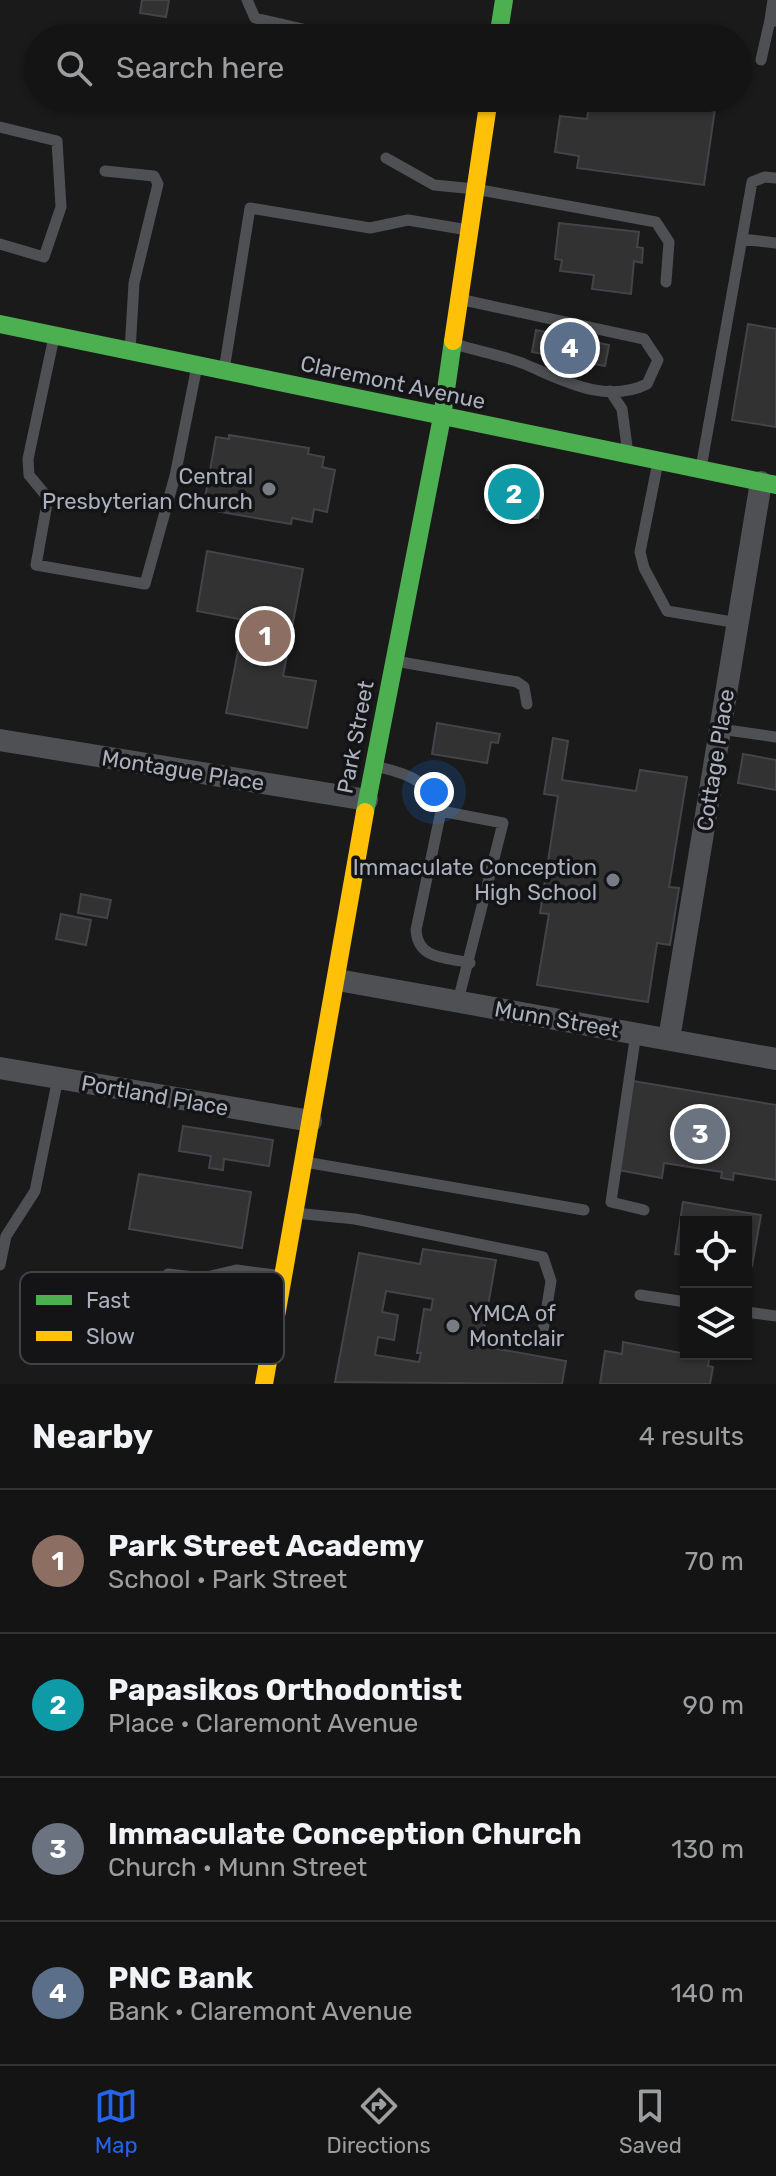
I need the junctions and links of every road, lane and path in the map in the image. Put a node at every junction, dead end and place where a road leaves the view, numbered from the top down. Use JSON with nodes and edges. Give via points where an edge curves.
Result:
{"nodes":[{"id":1,"x":247,"y":0,"type":"edge"},
{"id":2,"x":504,"y":0,"type":"edge"},
{"id":3,"x":773,"y":0,"type":"edge"},
{"id":4,"x":773,"y":21,"type":"edge"},
{"id":5,"x":281,"y":24,"type":"edge"},
{"id":6,"x":500,"y":24,"type":"edge"},
{"id":7,"x":761,"y":60,"type":"dead end"},
{"id":8,"x":487,"y":112,"type":"edge"},
{"id":9,"x":0,"y":127,"type":"edge"},
{"id":10,"x":386,"y":158,"type":"dead end"},
{"id":11,"x":105,"y":171,"type":"dead end"},
{"id":12,"x":776,"y":178,"type":"edge"},
{"id":13,"x":475,"y":189,"type":"junction"},
{"id":14,"x":468,"y":230,"type":"junction"},
{"id":15,"x":742,"y":239,"type":"junction"},
{"id":16,"x":776,"y":243,"type":"edge"},
{"id":17,"x":0,"y":244,"type":"edge"},
{"id":18,"x":666,"y":282,"type":"dead end"},
{"id":19,"x":458,"y":299,"type":"junction"},
{"id":20,"x":0,"y":324,"type":"edge"},
{"id":21,"x":55,"y":335,"type":"junction"},
{"id":22,"x":451,"y":343,"type":"junction"},
{"id":23,"x":130,"y":351,"type":"junction"},
{"id":24,"x":197,"y":365,"type":"junction"},
{"id":25,"x":224,"y":371,"type":"junction"},
{"id":26,"x":610,"y":391,"type":"junction"},
{"id":27,"x":442,"y":417,"type":"junction"},
{"id":28,"x":628,"y":455,"type":"junction"},
{"id":29,"x":658,"y":461,"type":"junction"},
{"id":30,"x":700,"y":470,"type":"junction"},
{"id":31,"x":769,"y":484,"type":"edge"},
{"id":32,"x":738,"y":623,"type":"junction"},
{"id":33,"x":394,"y":661,"type":"junction"},
{"id":34,"x":527,"y":704,"type":"dead end"},
{"id":35,"x":720,"y":729,"type":"junction"},
{"id":36,"x":776,"y":737,"type":"edge"},
{"id":37,"x":0,"y":740,"type":"edge"},
{"id":38,"x":374,"y":766,"type":"junction"},
{"id":39,"x":367,"y":800,"type":"junction"},
{"id":40,"x":441,"y":811,"type":"junction"},
{"id":41,"x":470,"y":963,"type":"junction"},
{"id":42,"x":338,"y":980,"type":"junction"},
{"id":43,"x":458,"y":1001,"type":"junction"},
{"id":44,"x":636,"y":1033,"type":"junction"},
{"id":45,"x":669,"y":1039,"type":"junction"},
{"id":46,"x":776,"y":1059,"type":"edge"},
{"id":47,"x":0,"y":1068,"type":"edge"},
{"id":48,"x":58,"y":1078,"type":"junction"},
{"id":49,"x":311,"y":1121,"type":"junction"},
{"id":50,"x":304,"y":1162,"type":"junction"},
{"id":51,"x":584,"y":1210,"type":"dead end"},
{"id":52,"x":644,"y":1210,"type":"dead end"},
{"id":53,"x":295,"y":1213,"type":"junction"},
{"id":54,"x":0,"y":1265,"type":"edge"},
{"id":55,"x":228,"y":1272,"type":"edge"},
{"id":56,"x":252,"y":1272,"type":"edge"},
{"id":57,"x":284,"y":1276,"type":"edge"},
{"id":58,"x":640,"y":1295,"type":"dead end"},
{"id":59,"x":680,"y":1301,"type":"edge"},
{"id":60,"x":752,"y":1313,"type":"edge"},
{"id":61,"x":776,"y":1316,"type":"edge"},
{"id":62,"x":543,"y":1331,"type":"dead end"},
{"id":63,"x":268,"y":1364,"type":"edge"},
{"id":64,"x":264,"y":1384,"type":"edge"}],
"edges":[{"from":1,"to":5,"type":"lane","via":[[255,18]]},
{"from":2,"to":6,"type":"street"},
{"from":3,"to":4,"type":"lane"},
{"from":4,"to":7,"type":"lane"},
{"from":8,"to":13,"type":"street","name":"Park Street"},
{"from":9,"to":17,"type":"lane","via":[[57,141],[61,207],[44,257]]},
{"from":10,"to":13,"type":"lane","via":[[434,185]]},
{"from":11,"to":23,"type":"lane","via":[[154,176],[158,184],[134,283]]},
{"from":12,"to":15,"type":"lane","via":[[752,182]]},
{"from":13,"to":14,"type":"street","name":"Park Street"},
{"from":13,"to":18,"type":"lane","via":[[656,222],[669,242]]},
{"from":14,"to":19,"type":"street","name":"Park Street"},
{"from":14,"to":25,"type":"lane","via":[[408,220],[370,228],[250,208]]},
{"from":15,"to":16,"type":"lane"},
{"from":15,"to":30,"type":"lane"},
{"from":19,"to":22,"type":"street","name":"Park Street"},
{"from":19,"to":26,"type":"lane","via":[[644,339],[658,360],[653,377],[638,388]]},
{"from":20,"to":21,"type":"street","name":"Claremont Avenue"},
{"from":21,"to":23,"type":"street","name":"Claremont Avenue"},
{"from":21,"to":24,"type":"lane","via":[[28,459],[29,475],[48,498],[36,565],[145,584],[175,476]]},
{"from":22,"to":26,"type":"lane","via":[[577,387]]},
{"from":22,"to":27,"type":"street","name":"Park Street"},
{"from":23,"to":24,"type":"street","name":"Claremont Avenue"},
{"from":24,"to":25,"type":"street","name":"Claremont Avenue"},
{"from":25,"to":27,"type":"street","name":"Claremont Avenue"},
{"from":26,"to":28,"type":"lane","via":[[622,409]]},
{"from":27,"to":28,"type":"street","name":"Claremont Avenue"},
{"from":27,"to":33,"type":"street","name":"Park Street"},
{"from":28,"to":29,"type":"street","name":"Claremont Avenue"},
{"from":29,"to":30,"type":"street","name":"Claremont Avenue"},
{"from":29,"to":32,"type":"lane","via":[[640,552],[655,591],[667,611]]},
{"from":30,"to":31,"type":"street","name":"Claremont Avenue"},
{"from":31,"to":32,"type":"street","name":"Cottage Place"},
{"from":32,"to":35,"type":"street","name":"Cottage Place"},
{"from":33,"to":34,"type":"lane","via":[[517,682],[524,687]]},
{"from":33,"to":38,"type":"street","name":"Park Street"},
{"from":35,"to":36,"type":"lane"},
{"from":35,"to":45,"type":"street","name":"Cottage Place"},
{"from":37,"to":39,"type":"street","name":"Montague Place"},
{"from":38,"to":39,"type":"street","name":"Park Street"},
{"from":38,"to":40,"type":"lane","via":[[410,773],[432,792]]},
{"from":39,"to":42,"type":"street","name":"Park Street"},
{"from":40,"to":41,"type":"lane","via":[[417,944],[424,953]]},
{"from":40,"to":41,"type":"lane","via":[[503,823]]},
{"from":41,"to":43,"type":"lane"},
{"from":42,"to":43,"type":"street","name":"Munn Street"},
{"from":42,"to":49,"type":"street","name":"Park Street"},
{"from":43,"to":44,"type":"street","name":"Munn Street"},
{"from":44,"to":45,"type":"street","name":"Munn Street"},
{"from":44,"to":52,"type":"lane","via":[[611,1202]]},
{"from":45,"to":46,"type":"street","name":"Munn Street"},
{"from":47,"to":48,"type":"street","name":"Portland Place"},
{"from":48,"to":49,"type":"street","name":"Portland Place"},
{"from":48,"to":54,"type":"lane","via":[[35,1191],[6,1236]]},
{"from":49,"to":50,"type":"street","name":"Park Street"},
{"from":50,"to":51,"type":"lane"},
{"from":50,"to":53,"type":"street","name":"Park Street"},
{"from":53,"to":57,"type":"street","name":"Park Street"},
{"from":53,"to":62,"type":"lane","via":[[355,1219],[543,1257],[551,1281]]},
{"from":55,"to":56,"type":"lane"},
{"from":58,"to":59,"type":"lane"},
{"from":60,"to":61,"type":"lane"},
{"from":63,"to":64,"type":"street","name":"Park Street"}]}
